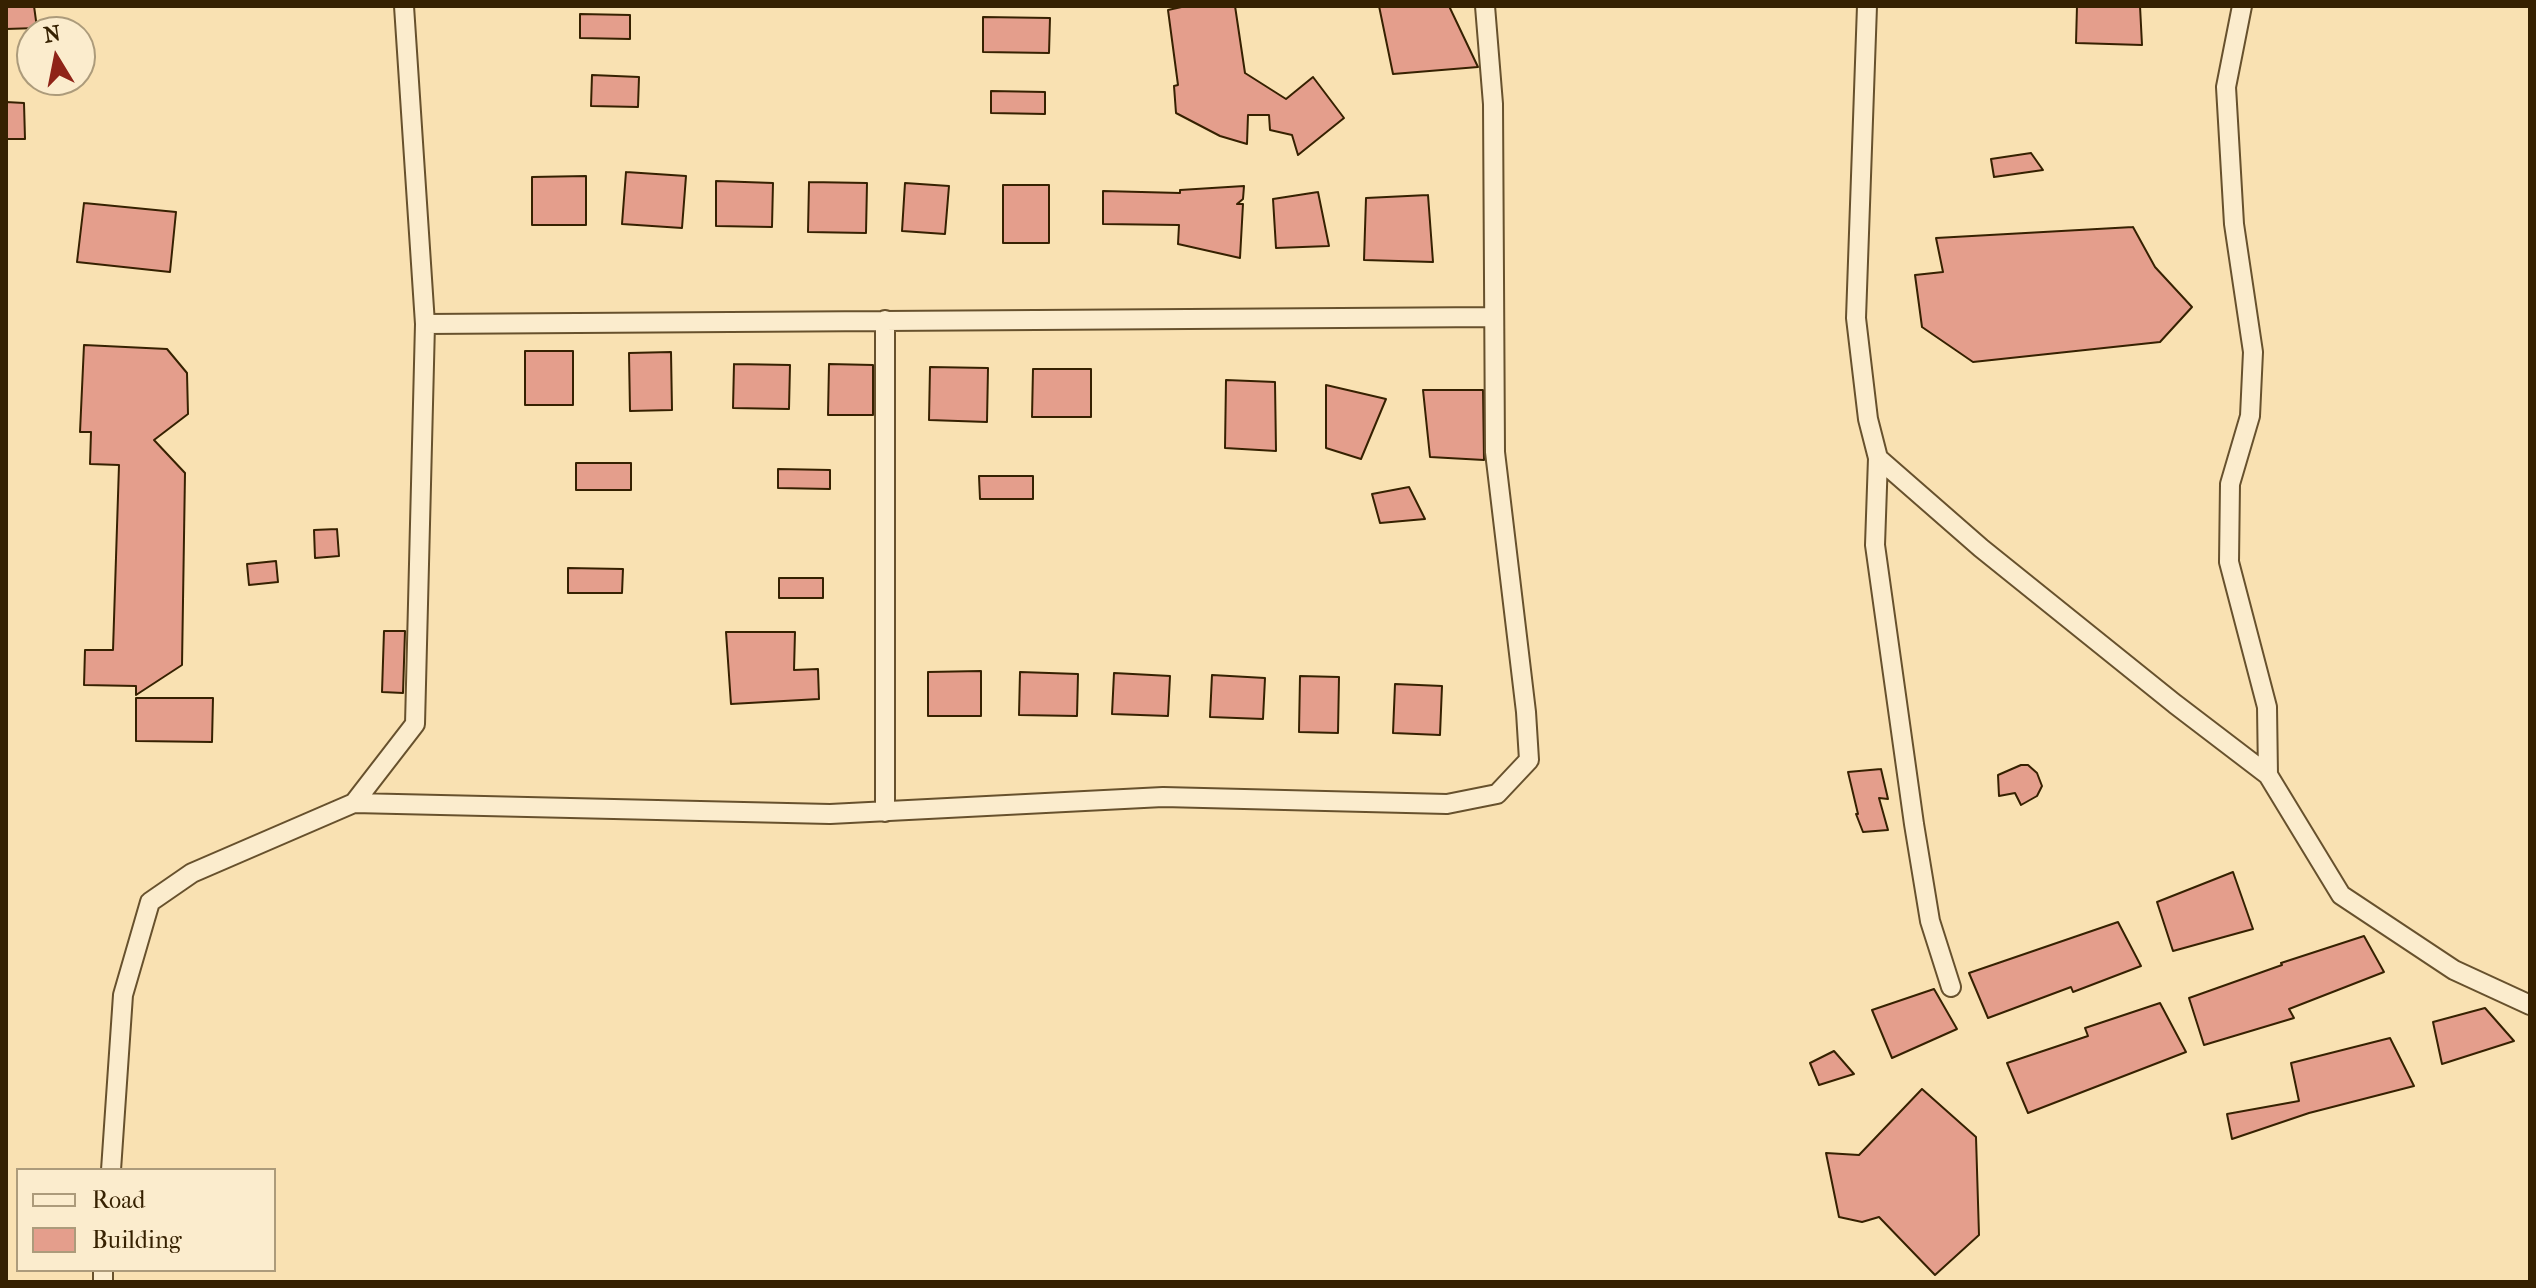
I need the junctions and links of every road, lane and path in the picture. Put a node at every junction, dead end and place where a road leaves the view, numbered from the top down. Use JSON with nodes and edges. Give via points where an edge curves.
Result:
{"nodes":[{"id":1,"x":404,"y":6,"type":"edge"},
{"id":2,"x":1485,"y":6,"type":"edge"},
{"id":3,"x":1867,"y":6,"type":"edge"},
{"id":4,"x":2242,"y":6,"type":"edge"},
{"id":5,"x":1494,"y":317,"type":"junction"},
{"id":6,"x":885,"y":320,"type":"junction"},
{"id":7,"x":425,"y":324,"type":"junction"},
{"id":8,"x":1878,"y":458,"type":"junction"},
{"id":9,"x":2268,"y":775,"type":"junction"},
{"id":10,"x":354,"y":803,"type":"junction"},
{"id":11,"x":885,"y":812,"type":"junction"},
{"id":12,"x":1951,"y":987,"type":"dead end"},
{"id":13,"x":2529,"y":1003,"type":"edge"},
{"id":14,"x":111,"y":1168,"type":"edge"}],
"edges":[{"from":1,"to":7,"type":"street"},
{"from":2,"to":5,"type":"street","via":[[1493,104]]},
{"from":3,"to":8,"type":"street","via":[[1856,318]]},
{"from":4,"to":9,"type":"street","via":[[2226,101],[2234,224],[2253,352],[2250,416],[2230,484],[2229,562],[2267,707]]},
{"from":5,"to":6,"type":"street"},
{"from":5,"to":11,"type":"street","via":[[1495,452],[1529,760],[1497,794],[1447,804],[1163,797]]},
{"from":6,"to":7,"type":"street"},
{"from":6,"to":11,"type":"street"},
{"from":7,"to":10,"type":"street","via":[[415,724]]},
{"from":8,"to":9,"type":"street","via":[[1981,548]]},
{"from":8,"to":12,"type":"street","via":[[1875,545],[1883,611],[1930,921]]},
{"from":9,"to":13,"type":"street","via":[[2341,895],[2454,970]]},
{"from":10,"to":11,"type":"street"},
{"from":10,"to":14,"type":"street","via":[[192,873],[150,902],[123,995]]}]}
